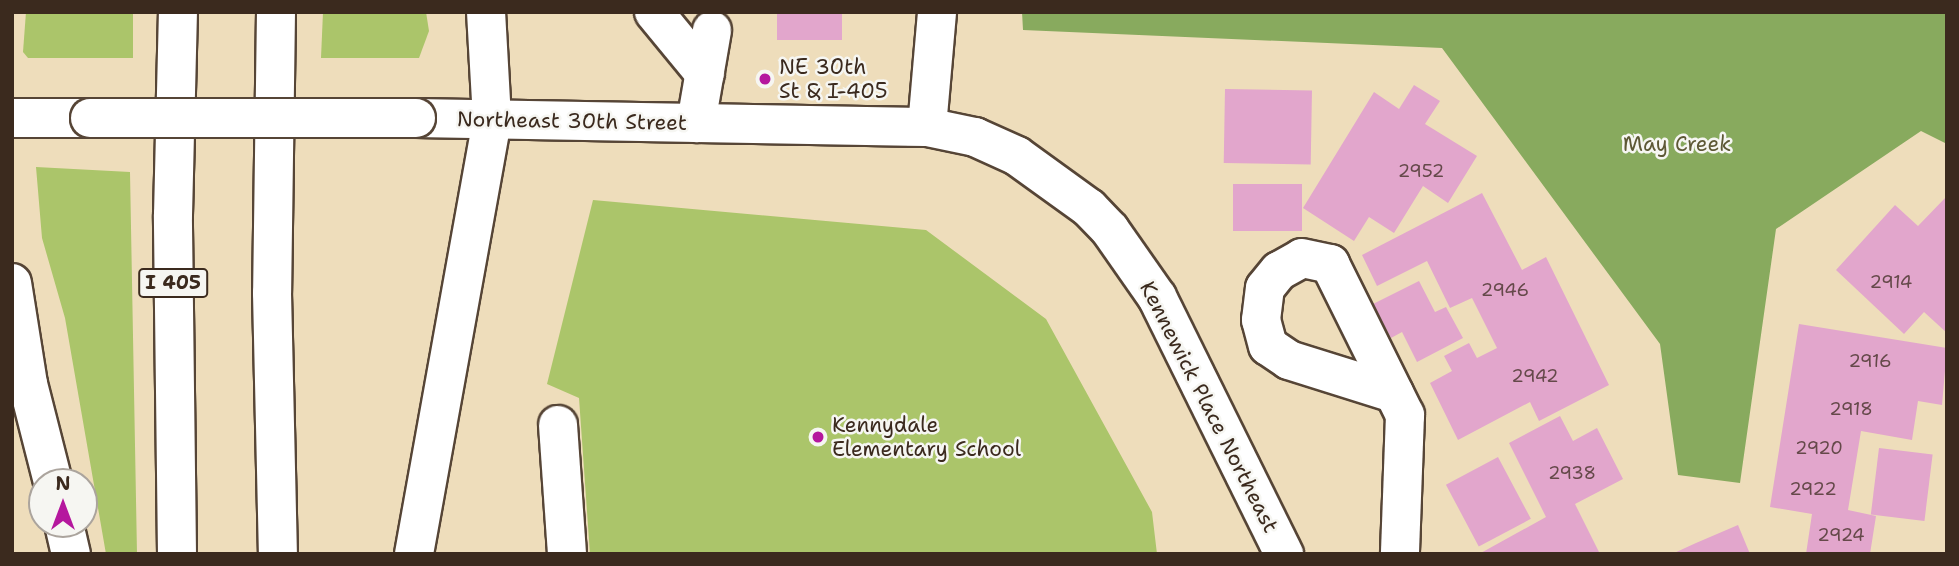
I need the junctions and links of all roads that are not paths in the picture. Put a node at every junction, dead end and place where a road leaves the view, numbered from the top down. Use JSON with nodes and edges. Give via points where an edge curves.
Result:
{"nodes":[{"id":1,"x":178,"y":12,"type":"edge"},
{"id":2,"x":276,"y":12,"type":"edge"},
{"id":3,"x":486,"y":12,"type":"edge"},
{"id":4,"x":654,"y":12,"type":"edge"},
{"id":5,"x":937,"y":12,"type":"edge"},
{"id":6,"x":712,"y":30,"type":"dead end"},
{"id":7,"x":705,"y":74,"type":"junction"},
{"id":8,"x":12,"y":118,"type":"edge"},
{"id":9,"x":492,"y":119,"type":"junction"},
{"id":10,"x":695,"y":123,"type":"junction"},
{"id":11,"x":927,"y":127,"type":"junction"},
{"id":12,"x":12,"y":284,"type":"edge"},
{"id":13,"x":1394,"y":393,"type":"dead end"},
{"id":14,"x":558,"y":425,"type":"dead end"},
{"id":15,"x":49,"y":468,"type":"edge"},
{"id":16,"x":177,"y":554,"type":"edge"},
{"id":17,"x":278,"y":554,"type":"edge"},
{"id":18,"x":414,"y":554,"type":"edge"},
{"id":19,"x":567,"y":554,"type":"edge"},
{"id":20,"x":1284,"y":554,"type":"edge"},
{"id":21,"x":1400,"y":554,"type":"edge"}],
"edges":[{"from":1,"to":16,"type":"main road","number":"I 405","via":[[173,215]]},
{"from":2,"to":17,"type":"main road","via":[[272,293]]},
{"from":3,"to":9,"type":"main road"},
{"from":4,"to":7,"type":"main road"},
{"from":5,"to":11,"type":"main road"},
{"from":6,"to":7,"type":"main road"},
{"from":7,"to":10,"type":"main road"},
{"from":8,"to":9,"type":"main road","name":"Northeast 30th Street","bridge":true},
{"from":9,"to":10,"type":"main road","name":"Northeast 30th Street"},
{"from":9,"to":18,"type":"main road"},
{"from":10,"to":11,"type":"main road","name":"Northeast 30th Street"},
{"from":11,"to":20,"type":"main road","name":"Kennewick Place Northeast","via":[[975,137],[1017,156],[1061,186],[1110,230],[1157,297]]},
{"from":12,"to":15,"type":"main road","via":[[28,384]]},
{"from":13,"to":21,"type":"main road","via":[[1405,415]]},
{"from":14,"to":19,"type":"main road"}]}
